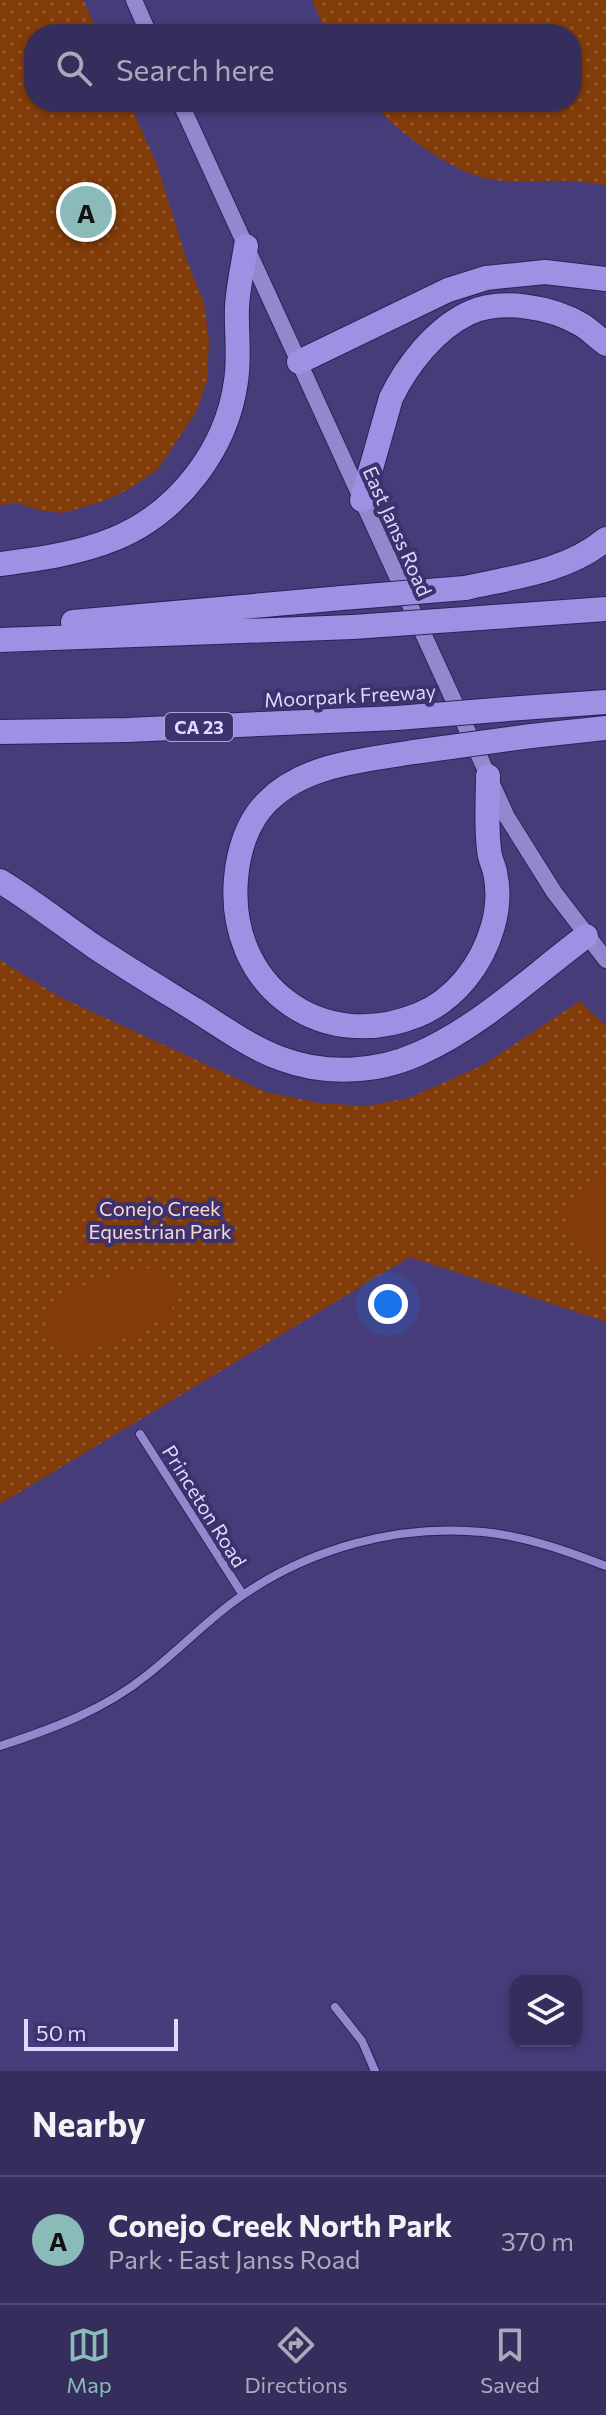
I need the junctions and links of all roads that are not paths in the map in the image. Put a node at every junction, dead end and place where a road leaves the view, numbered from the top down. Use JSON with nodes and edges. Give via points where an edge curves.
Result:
{"nodes":[{"id":1,"x":134,"y":0,"type":"edge"},
{"id":2,"x":145,"y":24,"type":"edge"},
{"id":3,"x":185,"y":112,"type":"edge"},
{"id":4,"x":246,"y":246,"type":"junction"},
{"id":5,"x":606,"y":279,"type":"edge"},
{"id":6,"x":606,"y":344,"type":"edge"},
{"id":7,"x":299,"y":362,"type":"junction"},
{"id":8,"x":362,"y":500,"type":"junction"},
{"id":9,"x":606,"y":539,"type":"edge"},
{"id":10,"x":0,"y":564,"type":"edge"},
{"id":11,"x":606,"y":609,"type":"edge"},
{"id":12,"x":0,"y":627,"type":"edge"},
{"id":13,"x":0,"y":640,"type":"edge"},
{"id":14,"x":606,"y":702,"type":"edge"},
{"id":15,"x":606,"y":728,"type":"edge"},
{"id":16,"x":0,"y":732,"type":"edge"},
{"id":17,"x":488,"y":776,"type":"junction"},
{"id":18,"x":0,"y":881,"type":"edge"},
{"id":19,"x":586,"y":936,"type":"junction"},
{"id":20,"x":606,"y":960,"type":"edge"},
{"id":21,"x":140,"y":1434,"type":"dead end"},
{"id":22,"x":606,"y":1566,"type":"edge"},
{"id":23,"x":243,"y":1595,"type":"junction"},
{"id":24,"x":0,"y":1746,"type":"edge"},
{"id":25,"x":335,"y":2007,"type":"dead end"},
{"id":26,"x":375,"y":2071,"type":"edge"}],
"edges":[{"from":1,"to":2,"type":"main road"},
{"from":3,"to":4,"type":"main road","name":"East Janss Road"},
{"from":4,"to":7,"type":"main road","name":"East Janss Road"},
{"from":4,"to":10,"type":"highway","via":[[237,307],[236,383],[206,463],[167,506],[116,538],[47,558]]},
{"from":5,"to":7,"type":"highway","via":[[545,272],[486,278],[448,290]]},
{"from":6,"to":8,"type":"highway","via":[[581,324],[553,312],[523,307],[470,312],[447,327],[399,382]]},
{"from":7,"to":8,"type":"main road","name":"East Janss Road"},
{"from":8,"to":17,"type":"main road","name":"East Janss Road"},
{"from":9,"to":12,"type":"highway","bridge":true,"via":[[559,566],[465,588]]},
{"from":11,"to":13,"type":"highway","bridge":true,"via":[[353,627]]},
{"from":14,"to":16,"type":"highway","name":"Moorpark Freeway","number":"CA 23","bridge":true,"via":[[397,718]]},
{"from":15,"to":17,"type":"highway","bridge":true,"via":[[334,767],[266,802],[242,845],[234,893],[246,953],[264,981],[293,1007],[327,1023],[362,1029],[429,1011],[451,994],[486,949],[494,923],[498,894],[489,852]]},
{"from":17,"to":19,"type":"main road","name":"East Janss Road","via":[[529,855]]},
{"from":18,"to":19,"type":"highway","via":[[251,1045],[282,1059],[324,1068],[382,1066],[416,1056],[452,1037]]},
{"from":19,"to":20,"type":"main road","name":"East Janss Road"},
{"from":21,"to":23,"type":"street","name":"Princeton Road"},
{"from":22,"to":23,"type":"street","via":[[523,1539],[435,1532],[370,1539],[325,1553]]},
{"from":23,"to":24,"type":"street","via":[[108,1702]]},
{"from":25,"to":26,"type":"street","via":[[362,2041]]}]}
